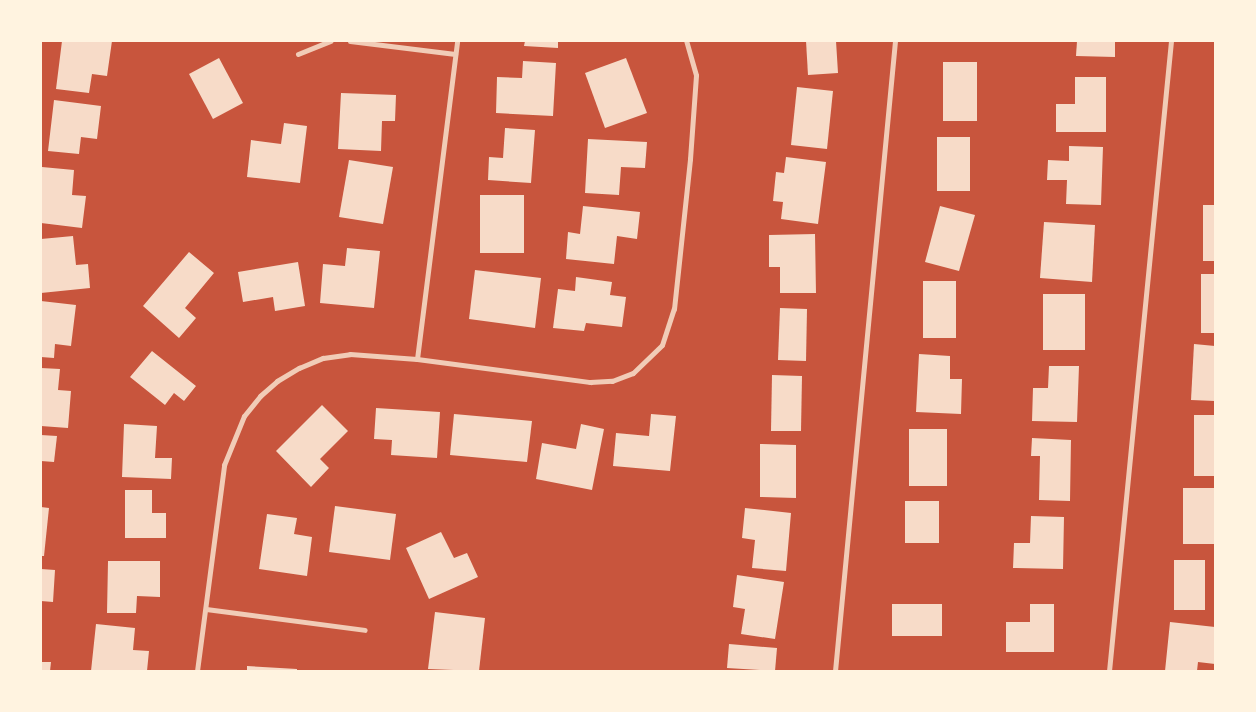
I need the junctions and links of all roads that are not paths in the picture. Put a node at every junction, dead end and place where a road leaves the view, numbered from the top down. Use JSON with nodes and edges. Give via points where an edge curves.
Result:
{"nodes":[{"id":1,"x":331,"y":41,"type":"edge"},
{"id":2,"x":350,"y":41,"type":"edge"},
{"id":3,"x":457,"y":41,"type":"edge"},
{"id":4,"x":686,"y":41,"type":"edge"},
{"id":5,"x":895,"y":41,"type":"edge"},
{"id":6,"x":1171,"y":41,"type":"edge"},
{"id":7,"x":298,"y":54,"type":"dead end"},
{"id":8,"x":455,"y":54,"type":"junction"},
{"id":9,"x":417,"y":359,"type":"junction"},
{"id":10,"x":206,"y":609,"type":"junction"},
{"id":11,"x":365,"y":630,"type":"dead end"},
{"id":12,"x":196,"y":671,"type":"edge"},
{"id":13,"x":835,"y":671,"type":"edge"},
{"id":14,"x":1109,"y":671,"type":"edge"}],
"edges":[{"from":1,"to":7,"type":"street"},
{"from":2,"to":8,"type":"street"},
{"from":3,"to":8,"type":"street"},
{"from":4,"to":9,"type":"street","via":[[696,74],[690,159],[674,309],[670,327],[658,350],[633,372],[612,381],[590,382]]},
{"from":5,"to":13,"type":"street"},
{"from":6,"to":14,"type":"street"},
{"from":8,"to":9,"type":"street"},
{"from":9,"to":10,"type":"street","via":[[350,354],[323,358],[298,368],[260,396],[244,416],[224,464]]},
{"from":10,"to":11,"type":"street"},
{"from":10,"to":12,"type":"street"}]}
